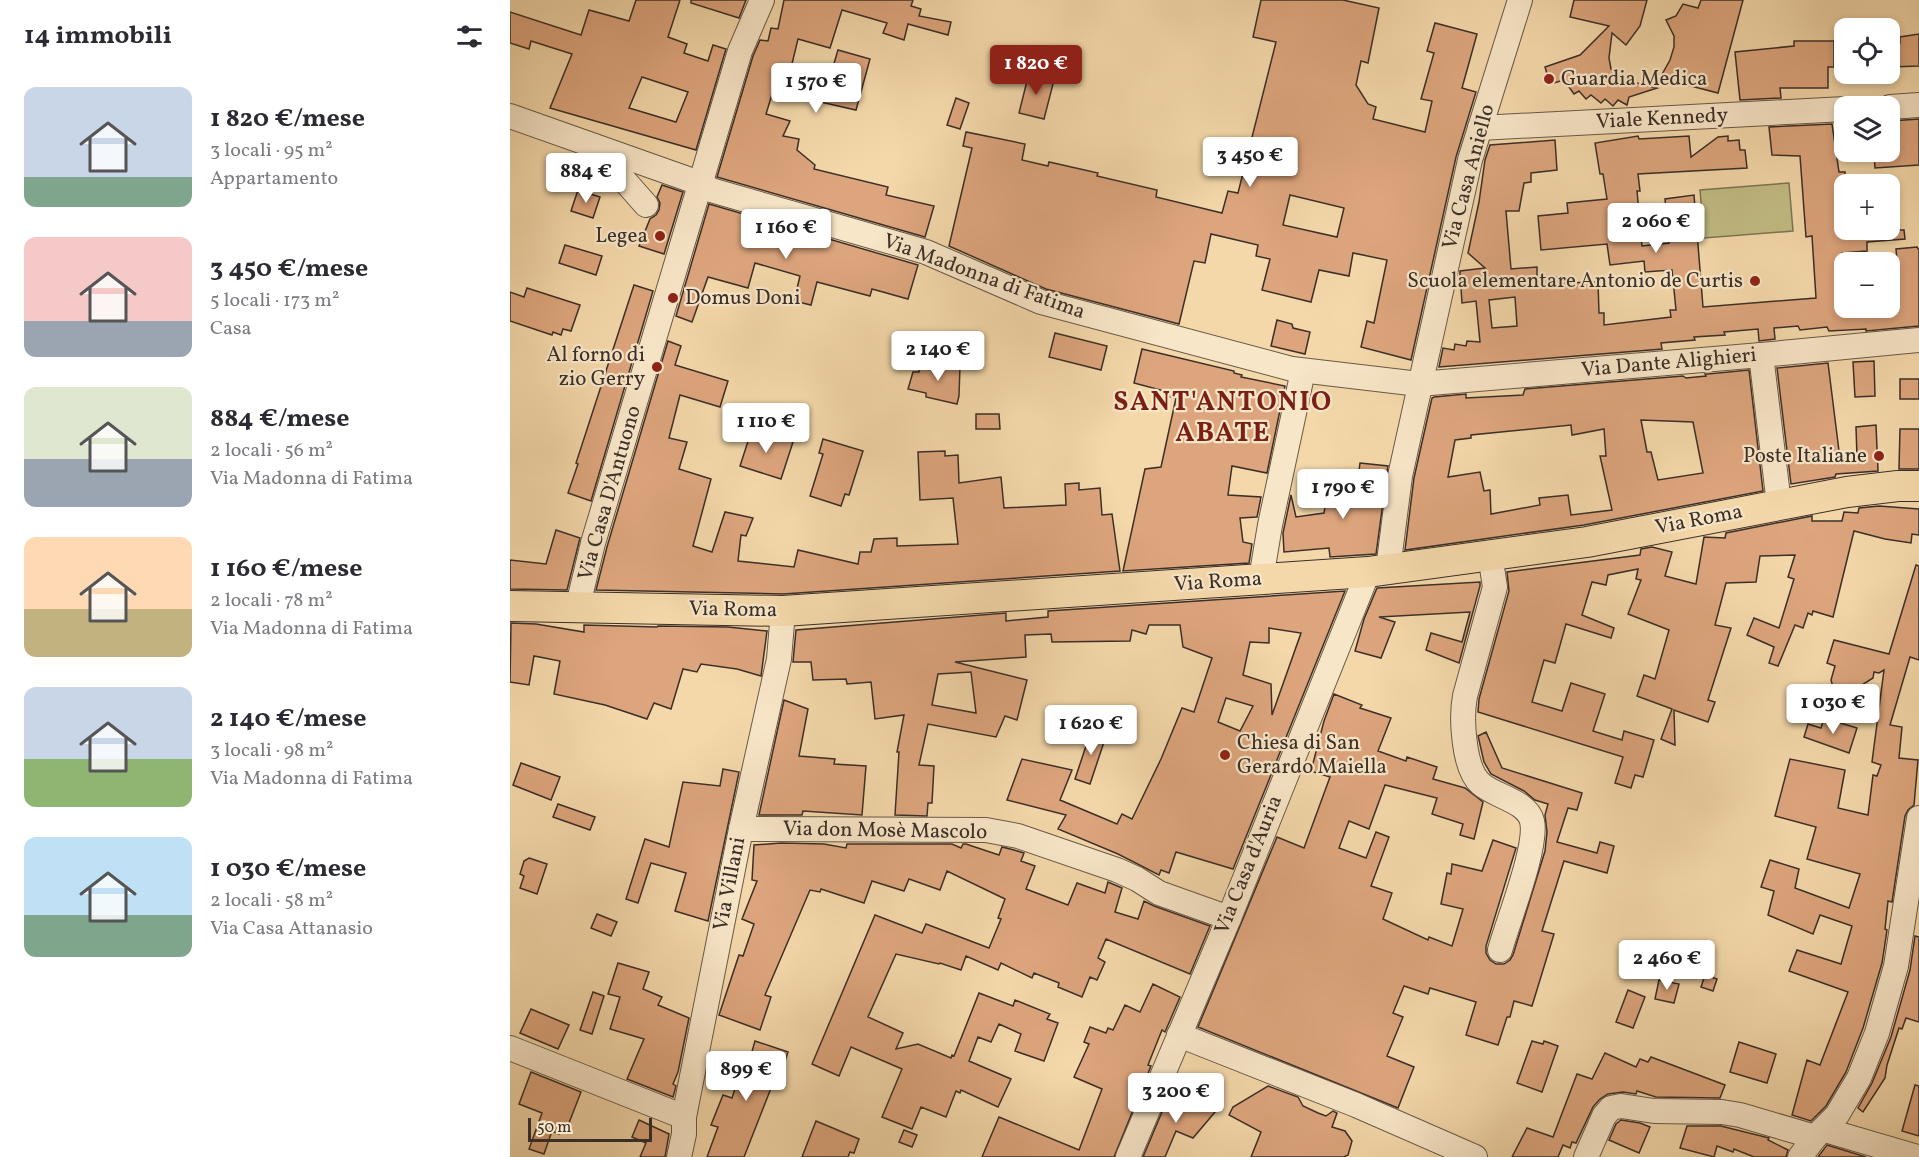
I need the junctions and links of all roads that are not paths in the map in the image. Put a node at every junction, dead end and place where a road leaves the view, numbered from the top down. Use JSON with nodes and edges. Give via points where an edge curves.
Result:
{"nodes":[{"id":1,"x":762,"y":0,"type":"edge"},
{"id":2,"x":782,"y":0,"type":"edge"},
{"id":3,"x":1520,"y":0,"type":"edge"},
{"id":4,"x":750,"y":29,"type":"junction"},
{"id":5,"x":1919,"y":105,"type":"edge"},
{"id":6,"x":1900,"y":106,"type":"edge"},
{"id":7,"x":1834,"y":110,"type":"edge"},
{"id":8,"x":510,"y":116,"type":"edge"},
{"id":9,"x":1480,"y":128,"type":"junction"},
{"id":10,"x":592,"y":144,"type":"junction"},
{"id":11,"x":702,"y":184,"type":"junction"},
{"id":12,"x":646,"y":205,"type":"dead end"},
{"id":13,"x":1919,"y":340,"type":"edge"},
{"id":14,"x":1761,"y":356,"type":"junction"},
{"id":15,"x":1303,"y":371,"type":"junction"},
{"id":16,"x":1419,"y":384,"type":"junction"},
{"id":17,"x":1919,"y":486,"type":"edge"},
{"id":18,"x":1779,"y":504,"type":"junction"},
{"id":19,"x":1490,"y":555,"type":"junction"},
{"id":20,"x":1378,"y":571,"type":"junction"},
{"id":21,"x":1261,"y":579,"type":"junction"},
{"id":22,"x":510,"y":608,"type":"edge"},
{"id":23,"x":577,"y":609,"type":"junction"},
{"id":24,"x":783,"y":611,"type":"junction"},
{"id":25,"x":1919,"y":818,"type":"edge"},
{"id":26,"x":741,"y":829,"type":"junction"},
{"id":27,"x":1229,"y":918,"type":"junction"},
{"id":28,"x":1500,"y":950,"type":"dead end"},
{"id":29,"x":1179,"y":1035,"type":"junction"},
{"id":30,"x":510,"y":1048,"type":"edge"},
{"id":31,"x":684,"y":1117,"type":"junction"},
{"id":32,"x":1820,"y":1133,"type":"junction"},
{"id":33,"x":679,"y":1157,"type":"edge"},
{"id":34,"x":1128,"y":1157,"type":"edge"},
{"id":35,"x":1475,"y":1157,"type":"edge"},
{"id":36,"x":1586,"y":1157,"type":"edge"},
{"id":37,"x":1800,"y":1157,"type":"edge"},
{"id":38,"x":1917,"y":1157,"type":"edge"}],
"edges":[{"from":1,"to":4,"type":"street","name":"Via Casa D'Antuono"},
{"from":2,"to":4,"type":"street","via":[[763,22]]},
{"from":3,"to":9,"type":"street","name":"Via Casa Aniello"},
{"from":4,"to":11,"type":"street","name":"Via Casa D'Antuono","via":[[740,51]]},
{"from":5,"to":6,"type":"street"},
{"from":7,"to":9,"type":"street","name":"Viale Kennedy"},
{"from":8,"to":10,"type":"street","name":"Via Madonna di Fatima"},
{"from":9,"to":16,"type":"street","name":"Via Casa Aniello"},
{"from":10,"to":11,"type":"street","name":"Via Madonna di Fatima"},
{"from":10,"to":12,"type":"street","name":"Via Madonna di Fatima"},
{"from":11,"to":15,"type":"street","name":"Via Madonna di Fatima","via":[[711,190],[926,252],[1041,302]]},
{"from":11,"to":23,"type":"street","name":"Via Casa D'Antuono","via":[[593,543]]},
{"from":13,"to":14,"type":"street","name":"Via Dante Alighieri"},
{"from":14,"to":16,"type":"street","name":"Via Dante Alighieri"},
{"from":14,"to":18,"type":"street"},
{"from":15,"to":16,"type":"street","name":"Via Madonna di Fatima"},
{"from":15,"to":21,"type":"street"},
{"from":16,"to":20,"type":"street","name":"Via Casa Aniello"},
{"from":17,"to":18,"type":"main road","name":"Via Roma","via":[[1878,488]]},
{"from":18,"to":19,"type":"main road","name":"Via Roma","via":[[1587,542]]},
{"from":19,"to":20,"type":"main road","name":"Via Roma"},
{"from":19,"to":28,"type":"street","via":[[1495,587],[1465,696],[1462,734],[1478,782],[1517,803],[1531,817],[1533,829]]},
{"from":20,"to":21,"type":"main road","name":"Via Roma"},
{"from":20,"to":27,"type":"street","name":"Via Casa d'Auria"},
{"from":21,"to":24,"type":"main road","name":"Via Roma"},
{"from":22,"to":23,"type":"main road","name":"Via Roma"},
{"from":23,"to":24,"type":"main road","name":"Via Roma"},
{"from":24,"to":26,"type":"street","name":"Via Villani","via":[[779,659]]},
{"from":25,"to":32,"type":"street","via":[[1896,966],[1877,1033],[1859,1078],[1837,1115]]},
{"from":26,"to":27,"type":"street","name":"Via don Mosè Mascolo","via":[[986,830],[1018,836],[1117,870],[1159,893]]},
{"from":26,"to":31,"type":"street","name":"Via Villani"},
{"from":27,"to":29,"type":"street","name":"Via Casa d'Auria"},
{"from":29,"to":34,"type":"street","name":"Via Casa d'Auria"},
{"from":29,"to":35,"type":"street"},
{"from":30,"to":31,"type":"street"},
{"from":31,"to":33,"type":"street","name":"Via Villani"},
{"from":32,"to":36,"type":"street","via":[[1722,1112],[1654,1111],[1621,1106],[1611,1108],[1604,1116]]},
{"from":32,"to":37,"type":"street"},
{"from":32,"to":38,"type":"street"}]}
